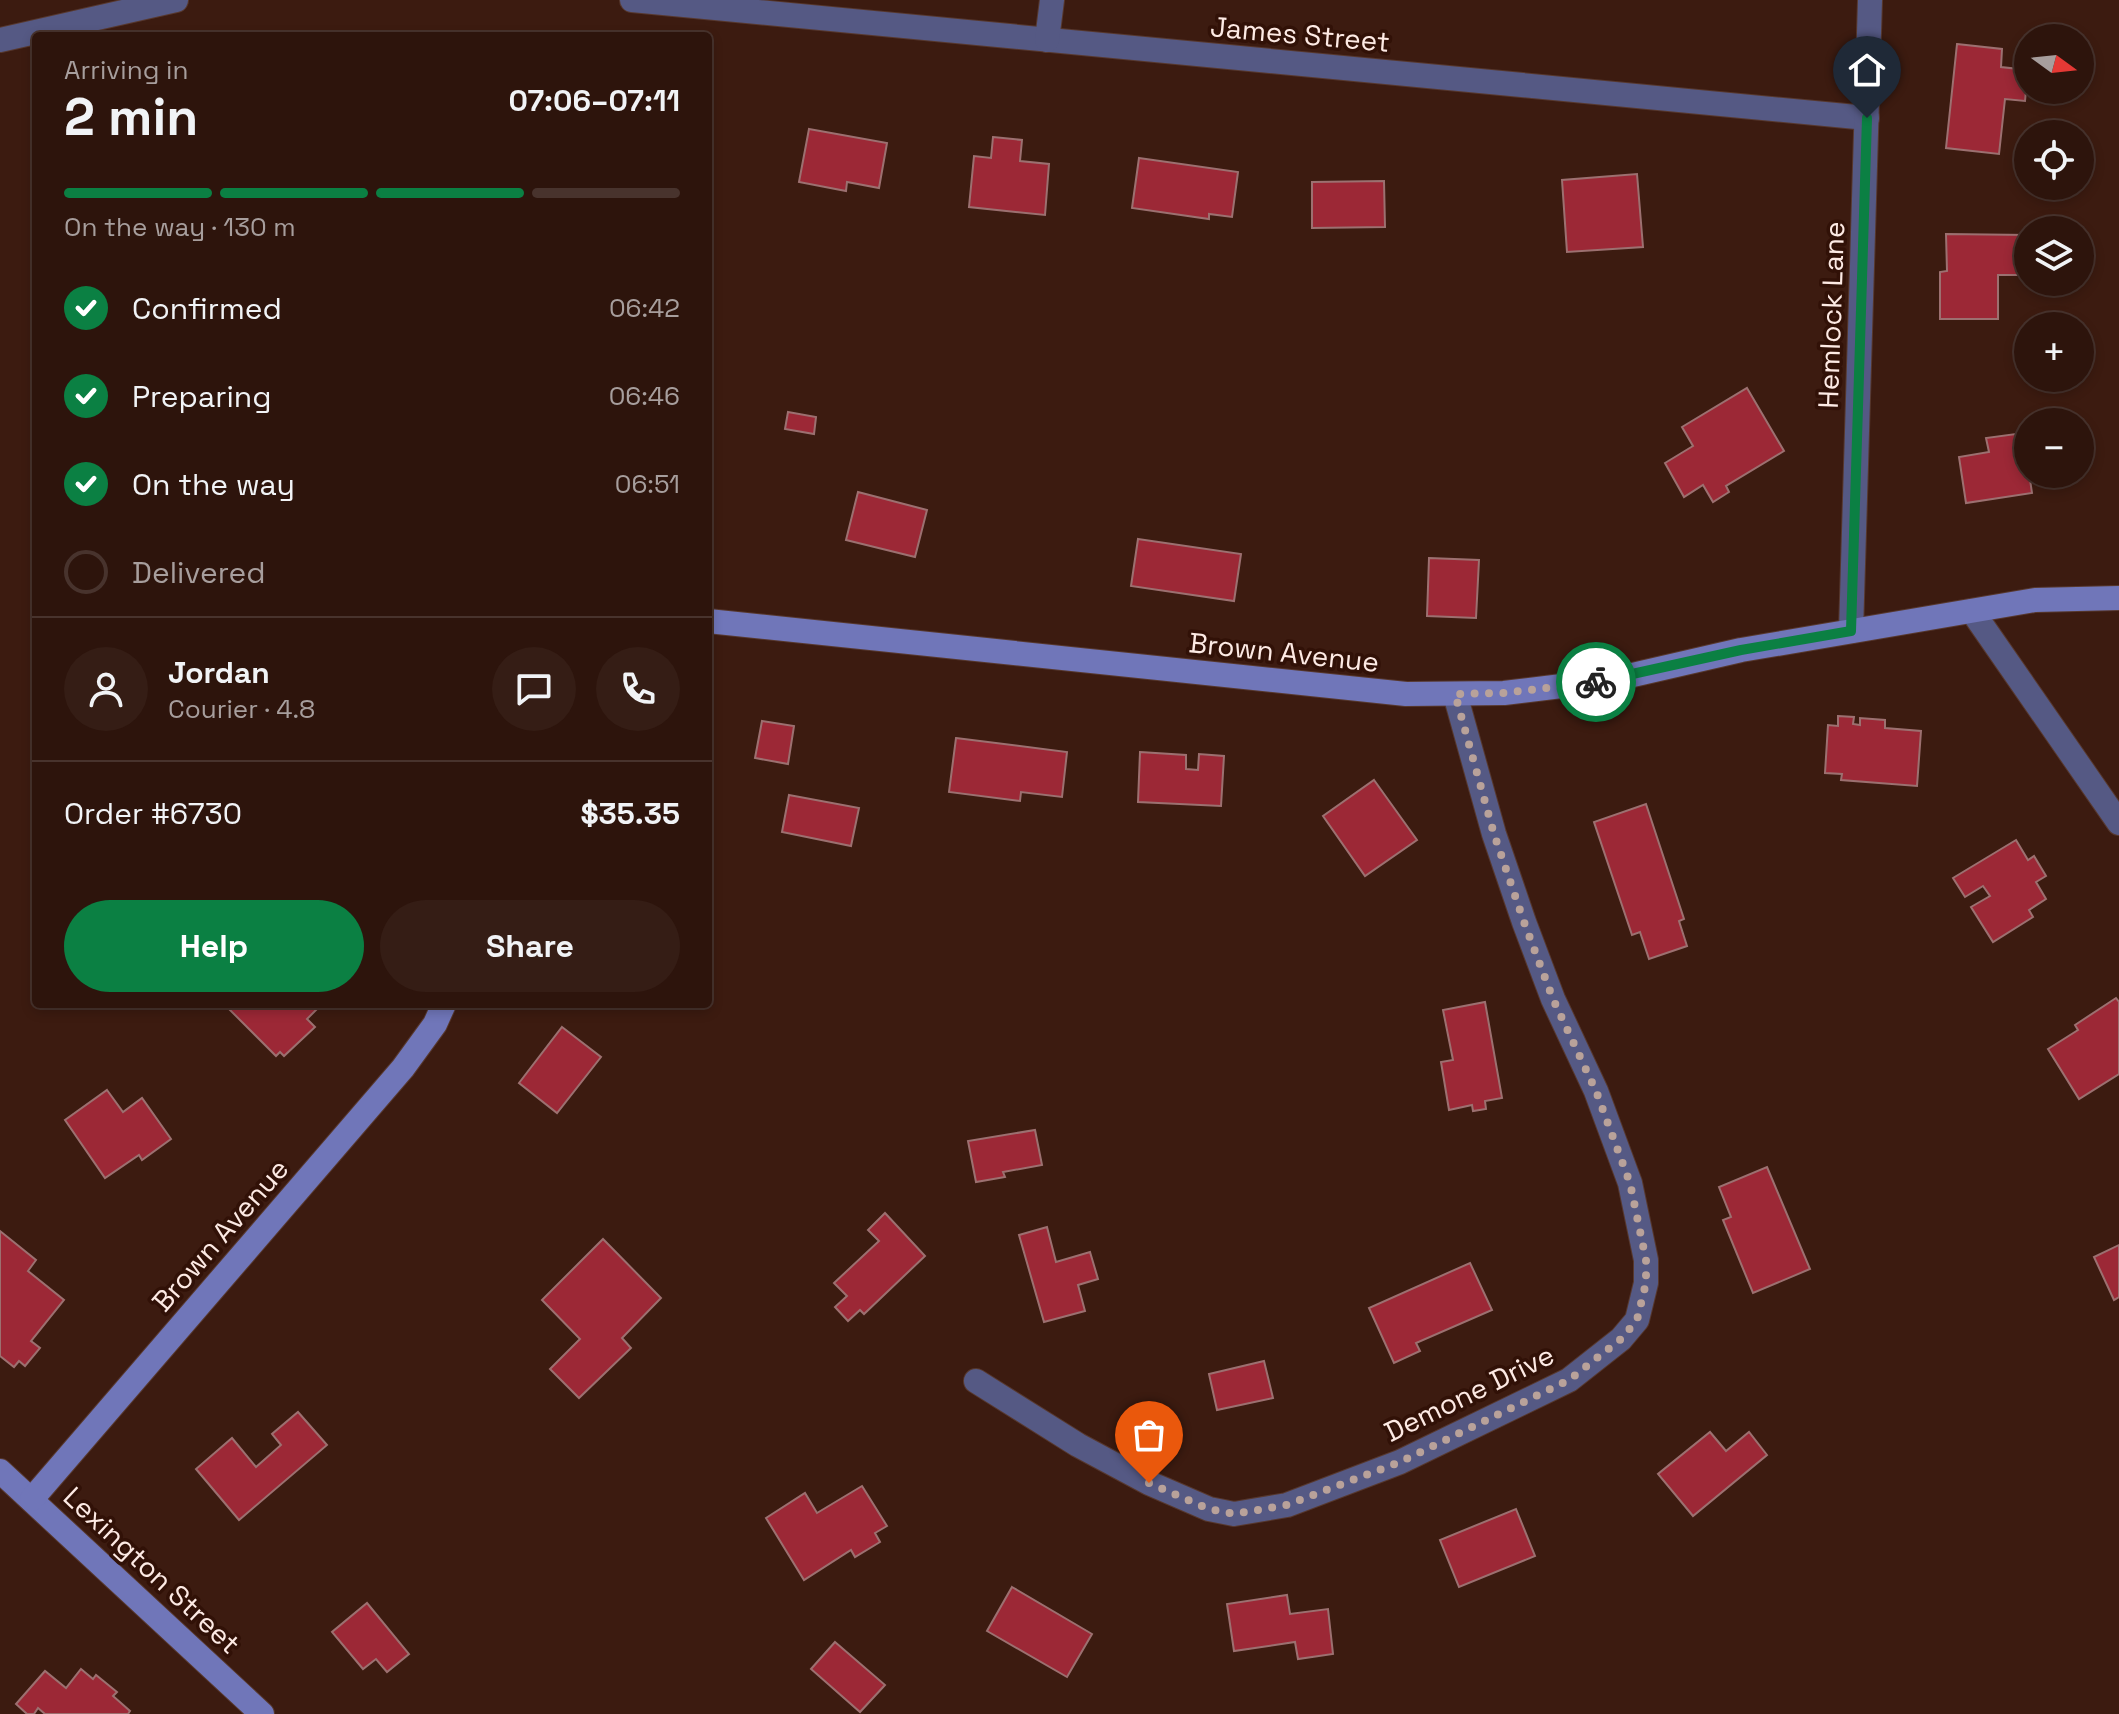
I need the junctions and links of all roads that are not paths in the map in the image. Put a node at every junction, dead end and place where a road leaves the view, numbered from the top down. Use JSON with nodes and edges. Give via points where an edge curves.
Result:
{"nodes":[{"id":1,"x":176,"y":0,"type":"edge"},
{"id":2,"x":632,"y":0,"type":"edge"},
{"id":3,"x":1052,"y":0,"type":"edge"},
{"id":4,"x":1870,"y":0,"type":"edge"},
{"id":5,"x":35,"y":32,"type":"edge"},
{"id":6,"x":32,"y":33,"type":"edge"},
{"id":7,"x":0,"y":40,"type":"edge"},
{"id":8,"x":1047,"y":40,"type":"junction"},
{"id":9,"x":1867,"y":118,"type":"junction"},
{"id":10,"x":2119,"y":598,"type":"edge"},
{"id":11,"x":1972,"y":611,"type":"junction"},
{"id":12,"x":712,"y":621,"type":"edge"},
{"id":13,"x":1851,"y":631,"type":"junction"},
{"id":14,"x":1455,"y":694,"type":"junction"},
{"id":15,"x":2119,"y":823,"type":"edge"},
{"id":16,"x":442,"y":1008,"type":"edge"},
{"id":17,"x":976,"y":1381,"type":"dead end"},
{"id":18,"x":0,"y":1471,"type":"edge"},
{"id":19,"x":32,"y":1499,"type":"junction"},
{"id":20,"x":262,"y":1714,"type":"edge"}],
"edges":[{"from":1,"to":5,"type":"street"},
{"from":2,"to":8,"type":"street","name":"James Street"},
{"from":3,"to":8,"type":"street"},
{"from":4,"to":9,"type":"street","name":"Hemlock Lane"},
{"from":6,"to":7,"type":"street"},
{"from":8,"to":9,"type":"street","name":"James Street"},
{"from":9,"to":13,"type":"street","name":"Hemlock Lane"},
{"from":10,"to":11,"type":"street","name":"Brown Avenue","via":[[2035,600]]},
{"from":11,"to":13,"type":"street","name":"Brown Avenue"},
{"from":11,"to":15,"type":"street"},
{"from":12,"to":14,"type":"street","name":"Brown Avenue","via":[[1379,692]]},
{"from":13,"to":14,"type":"street","name":"Brown Avenue","via":[[1611,680]]},
{"from":14,"to":17,"type":"street","name":"Demone Drive","via":[[1524,922],[1630,1183],[1646,1260],[1637,1320],[1569,1380],[1400,1462],[1287,1505],[1234,1514],[1149,1483]]},
{"from":16,"to":19,"type":"street","name":"Brown Avenue","via":[[403,1068]]},
{"from":18,"to":19,"type":"street","name":"Lexington Street"},
{"from":19,"to":20,"type":"street","name":"Lexington Street"}]}
